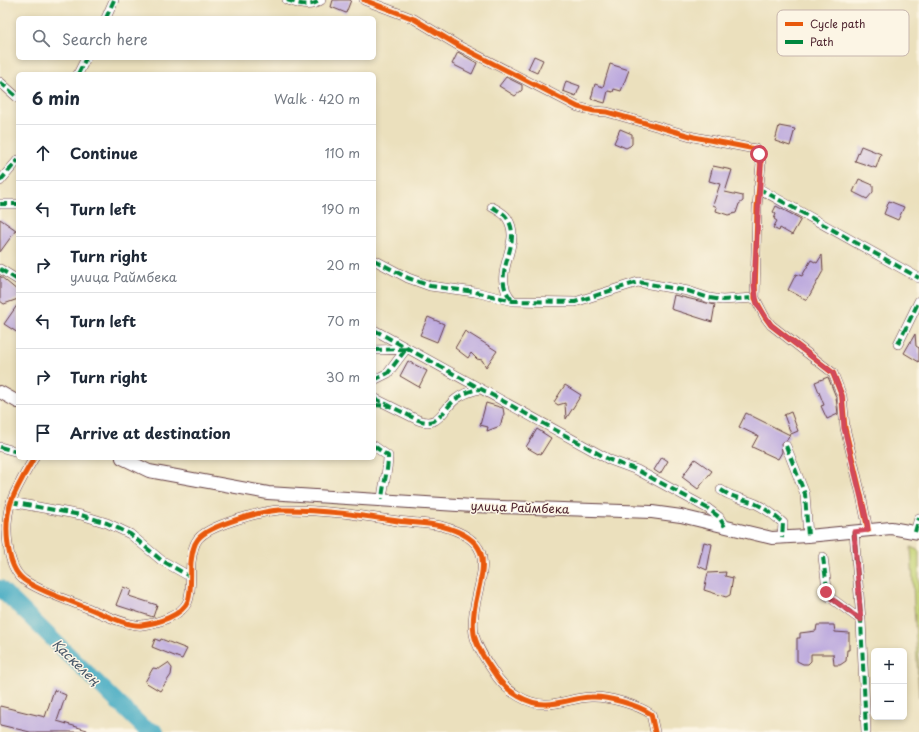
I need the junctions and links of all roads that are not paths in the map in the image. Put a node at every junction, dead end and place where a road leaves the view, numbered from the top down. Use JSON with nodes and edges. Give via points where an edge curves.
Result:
{"nodes":[{"id":1,"x":114,"y":0,"type":"edge"},
{"id":2,"x":287,"y":0,"type":"edge"},
{"id":3,"x":321,"y":0,"type":"edge"},
{"id":4,"x":364,"y":0,"type":"edge"},
{"id":5,"x":107,"y":16,"type":"edge"},
{"id":6,"x":85,"y":60,"type":"edge"},
{"id":7,"x":79,"y":72,"type":"edge"},
{"id":8,"x":0,"y":82,"type":"edge"},
{"id":9,"x":16,"y":96,"type":"edge"},
{"id":10,"x":16,"y":162,"type":"edge"},
{"id":11,"x":0,"y":181,"type":"edge"},
{"id":12,"x":758,"y":188,"type":"junction"},
{"id":13,"x":0,"y":204,"type":"edge"},
{"id":14,"x":16,"y":204,"type":"edge"},
{"id":15,"x":492,"y":207,"type":"dead end"},
{"id":16,"x":376,"y":261,"type":"edge"},
{"id":17,"x":0,"y":269,"type":"edge"},
{"id":18,"x":919,"y":278,"type":"edge"},
{"id":19,"x":16,"y":279,"type":"edge"},
{"id":20,"x":755,"y":298,"type":"junction"},
{"id":21,"x":919,"y":300,"type":"edge"},
{"id":22,"x":513,"y":301,"type":"junction"},
{"id":23,"x":376,"y":331,"type":"edge"},
{"id":24,"x":898,"y":344,"type":"dead end"},
{"id":25,"x":406,"y":349,"type":"junction"},
{"id":26,"x":376,"y":350,"type":"edge"},
{"id":27,"x":376,"y":379,"type":"edge"},
{"id":28,"x":479,"y":389,"type":"junction"},
{"id":29,"x":0,"y":392,"type":"edge"},
{"id":30,"x":376,"y":399,"type":"edge"},
{"id":31,"x":16,"y":401,"type":"edge"},
{"id":32,"x":376,"y":406,"type":"edge"},
{"id":33,"x":391,"y":406,"type":"junction"},
{"id":34,"x":786,"y":446,"type":"dead end"},
{"id":35,"x":0,"y":447,"type":"edge"},
{"id":36,"x":376,"y":447,"type":"edge"},
{"id":37,"x":16,"y":451,"type":"edge"},
{"id":38,"x":33,"y":460,"type":"edge"},
{"id":39,"x":126,"y":460,"type":"edge"},
{"id":40,"x":721,"y":490,"type":"dead end"},
{"id":41,"x":382,"y":500,"type":"junction"},
{"id":42,"x":11,"y":502,"type":"junction"},
{"id":43,"x":919,"y":518,"type":"edge"},
{"id":44,"x":725,"y":527,"type":"junction"},
{"id":45,"x":868,"y":530,"type":"junction"},
{"id":46,"x":854,"y":532,"type":"junction"},
{"id":47,"x":917,"y":533,"type":"edge"},
{"id":48,"x":808,"y":536,"type":"junction"},
{"id":49,"x":782,"y":538,"type":"junction"},
{"id":50,"x":823,"y":557,"type":"dead end"},
{"id":51,"x":190,"y":576,"type":"junction"},
{"id":52,"x":861,"y":620,"type":"junction"},
{"id":53,"x":655,"y":732,"type":"edge"},
{"id":54,"x":866,"y":732,"type":"edge"}],
"edges":[{"from":1,"to":5,"type":"street"},
{"from":2,"to":3,"type":"street","via":[[313,5]]},
{"from":4,"to":12,"type":"street","via":[[414,20],[578,107],[755,149],[761,164]]},
{"from":6,"to":7,"type":"street"},
{"from":8,"to":9,"type":"street"},
{"from":10,"to":11,"type":"street"},
{"from":12,"to":18,"type":"street"},
{"from":12,"to":20,"type":"street"},
{"from":13,"to":14,"type":"street"},
{"from":15,"to":22,"type":"street","via":[[508,219],[510,254],[503,283],[504,289]]},
{"from":16,"to":22,"type":"street","via":[[430,286],[475,292]]},
{"from":17,"to":19,"type":"street"},
{"from":20,"to":22,"type":"street","via":[[722,300],[638,282],[575,302]]},
{"from":20,"to":45,"type":"street","via":[[771,325],[833,373],[842,396],[844,428],[862,495]]},
{"from":21,"to":24,"type":"street"},
{"from":23,"to":25,"type":"street"},
{"from":25,"to":26,"type":"street"},
{"from":25,"to":27,"type":"street","via":[[388,373]]},
{"from":25,"to":28,"type":"street"},
{"from":28,"to":33,"type":"street","via":[[466,392],[454,400],[440,416],[426,423]]},
{"from":28,"to":44,"type":"street","via":[[610,460],[638,470],[707,508]]},
{"from":29,"to":31,"type":"street"},
{"from":30,"to":33,"type":"street"},
{"from":32,"to":33,"type":"street"},
{"from":34,"to":48,"type":"street","via":[[805,494]]},
{"from":35,"to":37,"type":"street"},
{"from":36,"to":41,"type":"street","via":[[388,456],[388,472]]},
{"from":38,"to":42,"type":"street"},
{"from":39,"to":41,"type":"street","name":"улица Раймбека","via":[[150,471],[268,493]]},
{"from":40,"to":49,"type":"street","via":[[733,497],[750,501],[776,517],[783,523]]},
{"from":41,"to":44,"type":"street","name":"улица Раймбека","via":[[652,512]]},
{"from":42,"to":51,"type":"street","via":[[81,514],[107,523],[130,534],[161,560]]},
{"from":42,"to":51,"type":"street","via":[[7,526],[9,552],[15,570],[22,578],[51,594],[139,626],[160,621],[182,611],[188,600]]},
{"from":43,"to":47,"type":"street"},
{"from":44,"to":49,"type":"street","name":"улица Раймбека"},
{"from":45,"to":46,"type":"street","name":"улица Раймбека"},
{"from":45,"to":47,"type":"street","name":"улица Раймбека","via":[[891,528]]},
{"from":46,"to":48,"type":"street","name":"улица Раймбека"},
{"from":46,"to":52,"type":"street"},
{"from":48,"to":49,"type":"street","name":"улица Раймбека"},
{"from":50,"to":52,"type":"street","via":[[828,596]]},
{"from":51,"to":53,"type":"street","via":[[192,552],[198,539],[207,531],[272,511],[329,512],[429,523],[458,531],[477,545],[483,565],[473,618],[476,642],[498,679],[519,697],[545,704],[592,697],[644,709],[651,714]]},
{"from":52,"to":54,"type":"street"}]}
